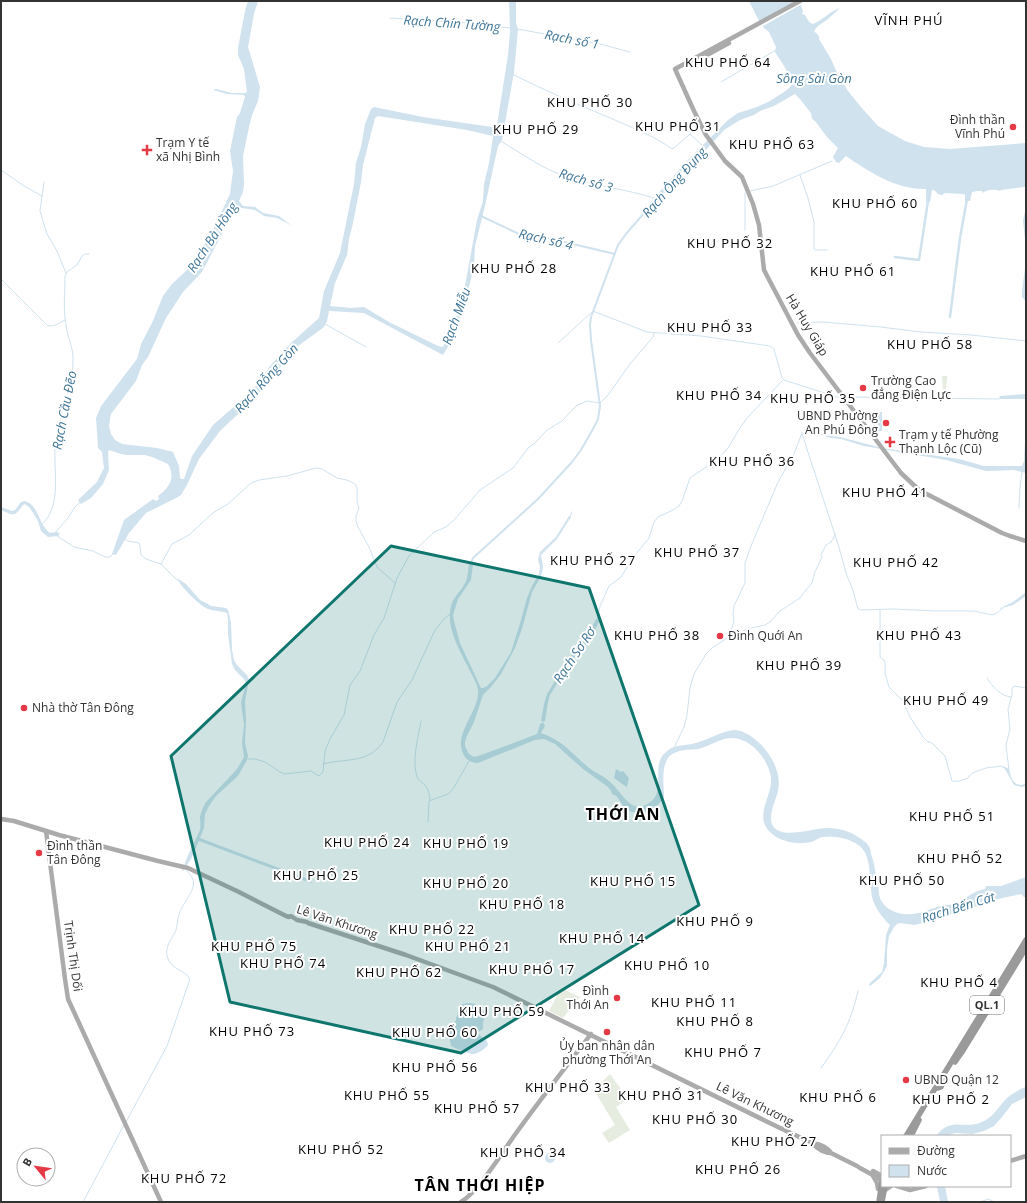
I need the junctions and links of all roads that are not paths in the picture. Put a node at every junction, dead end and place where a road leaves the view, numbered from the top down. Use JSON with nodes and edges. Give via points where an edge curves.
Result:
{"nodes":[{"id":1,"x":800,"y":1,"type":"edge"},
{"id":2,"x":806,"y":1,"type":"edge"},
{"id":3,"x":713,"y":50,"type":"junction"},
{"id":4,"x":1026,"y":540,"type":"edge"},
{"id":5,"x":1,"y":819,"type":"edge"},
{"id":6,"x":46,"y":831,"type":"junction"},
{"id":7,"x":1026,"y":937,"type":"edge"},
{"id":8,"x":1026,"y":940,"type":"edge"},
{"id":9,"x":1026,"y":945,"type":"edge"},
{"id":10,"x":1026,"y":948,"type":"edge"},
{"id":11,"x":1010,"y":973,"type":"junction"},
{"id":12,"x":591,"y":1034,"type":"junction"},
{"id":13,"x":947,"y":1067,"type":"junction"},
{"id":14,"x":916,"y":1121,"type":"junction"},
{"id":15,"x":908,"y":1135,"type":"edge"},
{"id":16,"x":1026,"y":1155,"type":"edge"},
{"id":17,"x":1011,"y":1160,"type":"edge"},
{"id":18,"x":881,"y":1171,"type":"edge"},
{"id":19,"x":871,"y":1173,"type":"junction"},
{"id":20,"x":862,"y":1175,"type":"dead end"},
{"id":21,"x":881,"y":1182,"type":"edge"},
{"id":22,"x":881,"y":1183,"type":"edge"},
{"id":23,"x":882,"y":1187,"type":"edge"},
{"id":24,"x":882,"y":1187,"type":"edge"},
{"id":25,"x":904,"y":1187,"type":"edge"},
{"id":26,"x":907,"y":1187,"type":"edge"},
{"id":27,"x":915,"y":1187,"type":"edge"},
{"id":28,"x":918,"y":1187,"type":"edge"},
{"id":29,"x":911,"y":1188,"type":"junction"},
{"id":30,"x":160,"y":1202,"type":"edge"},
{"id":31,"x":461,"y":1202,"type":"edge"},
{"id":32,"x":880,"y":1202,"type":"edge"}],
"edges":[{"from":1,"to":3,"type":"main road"},
{"from":2,"to":3,"type":"main road"},
{"from":3,"to":4,"type":"main road","name":"Hà Huy Giáp","via":[[675,70],[706,135],[725,161],[742,177],[759,225],[764,270],[810,353],[905,477],[919,490],[1002,533]]},
{"from":5,"to":6,"type":"main road"},
{"from":6,"to":12,"type":"main road","name":"Lê Văn Khương","via":[[184,866],[289,917],[493,986]]},
{"from":6,"to":30,"type":"main road","name":"Trịnh Thị Dối","via":[[68,996]]},
{"from":7,"to":13,"type":"highway","number":"QL.1"},
{"from":8,"to":13,"type":"highway","number":"QL.1"},
{"from":9,"to":11,"type":"highway","number":"QL.1"},
{"from":10,"to":11,"type":"highway","number":"QL.1"},
{"from":11,"to":14,"type":"highway","number":"QL.1"},
{"from":12,"to":19,"type":"main road","name":"Lê Văn Khương"},
{"from":12,"to":31,"type":"main road","via":[[481,1182]]},
{"from":13,"to":14,"type":"highway","number":"QL.1"},
{"from":14,"to":15,"type":"highway","number":"QL.1"},
{"from":16,"to":17,"type":"main road"},
{"from":18,"to":19,"type":"main road"},
{"from":19,"to":20,"type":"main road"},
{"from":19,"to":21,"type":"main road","name":"Lê Văn Khương"},
{"from":19,"to":22,"type":"main road","via":[[877,1183]]},
{"from":23,"to":32,"type":"highway","bridge":true},
{"from":24,"to":32,"type":"highway"},
{"from":25,"to":29,"type":"main road"},
{"from":26,"to":29,"type":"main road"},
{"from":27,"to":29,"type":"main road"},
{"from":28,"to":29,"type":"main road"}]}
